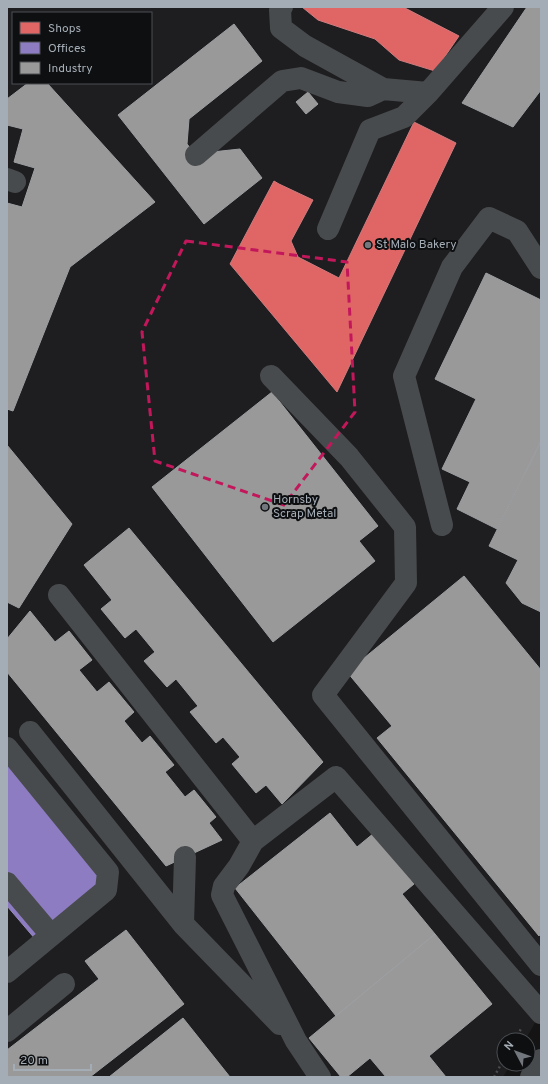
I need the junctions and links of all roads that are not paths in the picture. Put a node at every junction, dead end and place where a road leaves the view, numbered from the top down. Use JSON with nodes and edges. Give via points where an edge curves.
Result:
{"nodes":[{"id":1,"x":282,"y":7,"type":"edge"},
{"id":2,"x":503,"y":7,"type":"edge"},
{"id":3,"x":383,"y":89,"type":"junction"},
{"id":4,"x":428,"y":93,"type":"junction"},
{"id":5,"x":196,"y":155,"type":"dead end"},
{"id":6,"x":328,"y":229,"type":"dead end"},
{"id":7,"x":541,"y":268,"type":"edge"},
{"id":8,"x":271,"y":376,"type":"dead end"},
{"id":9,"x":442,"y":525,"type":"dead end"},
{"id":10,"x":59,"y":595,"type":"dead end"},
{"id":11,"x":30,"y":732,"type":"dead end"},
{"id":12,"x":7,"y":748,"type":"edge"},
{"id":13,"x":253,"y":841,"type":"junction"},
{"id":14,"x":185,"y":857,"type":"dead end"},
{"id":15,"x":7,"y":883,"type":"edge"},
{"id":16,"x":183,"y":924,"type":"junction"},
{"id":17,"x":51,"y":935,"type":"junction"},
{"id":18,"x":541,"y":965,"type":"edge"},
{"id":19,"x":7,"y":972,"type":"edge"},
{"id":20,"x":64,"y":984,"type":"dead end"},
{"id":21,"x":541,"y":1013,"type":"edge"},
{"id":22,"x":7,"y":1031,"type":"edge"},
{"id":23,"x":296,"y":1041,"type":"junction"},
{"id":24,"x":541,"y":1060,"type":"edge"},
{"id":25,"x":320,"y":1077,"type":"edge"},
{"id":26,"x":531,"y":1077,"type":"edge"}],
"edges":[{"from":1,"to":3,"type":"street","via":[[281,28],[305,46]]},
{"from":2,"to":4,"type":"street"},
{"from":3,"to":4,"type":"street"},
{"from":3,"to":5,"type":"street","via":[[368,96],[338,92],[301,78],[282,81]]},
{"from":4,"to":6,"type":"street","via":[[404,117],[370,130]]},
{"from":7,"to":9,"type":"street","via":[[517,231],[489,218],[452,267],[404,376]]},
{"from":8,"to":18,"type":"street","via":[[349,457],[405,527],[406,583],[323,695]]},
{"from":10,"to":13,"type":"street"},
{"from":11,"to":16,"type":"street"},
{"from":12,"to":17,"type":"street","via":[[108,872],[106,890]]},
{"from":13,"to":21,"type":"street","via":[[336,777]]},
{"from":13,"to":23,"type":"street","via":[[224,886],[222,895]]},
{"from":14,"to":16,"type":"street"},
{"from":15,"to":17,"type":"street"},
{"from":16,"to":23,"type":"street"},
{"from":17,"to":19,"type":"street"},
{"from":20,"to":22,"type":"street"},
{"from":23,"to":25,"type":"street"},
{"from":24,"to":26,"type":"street"}]}
